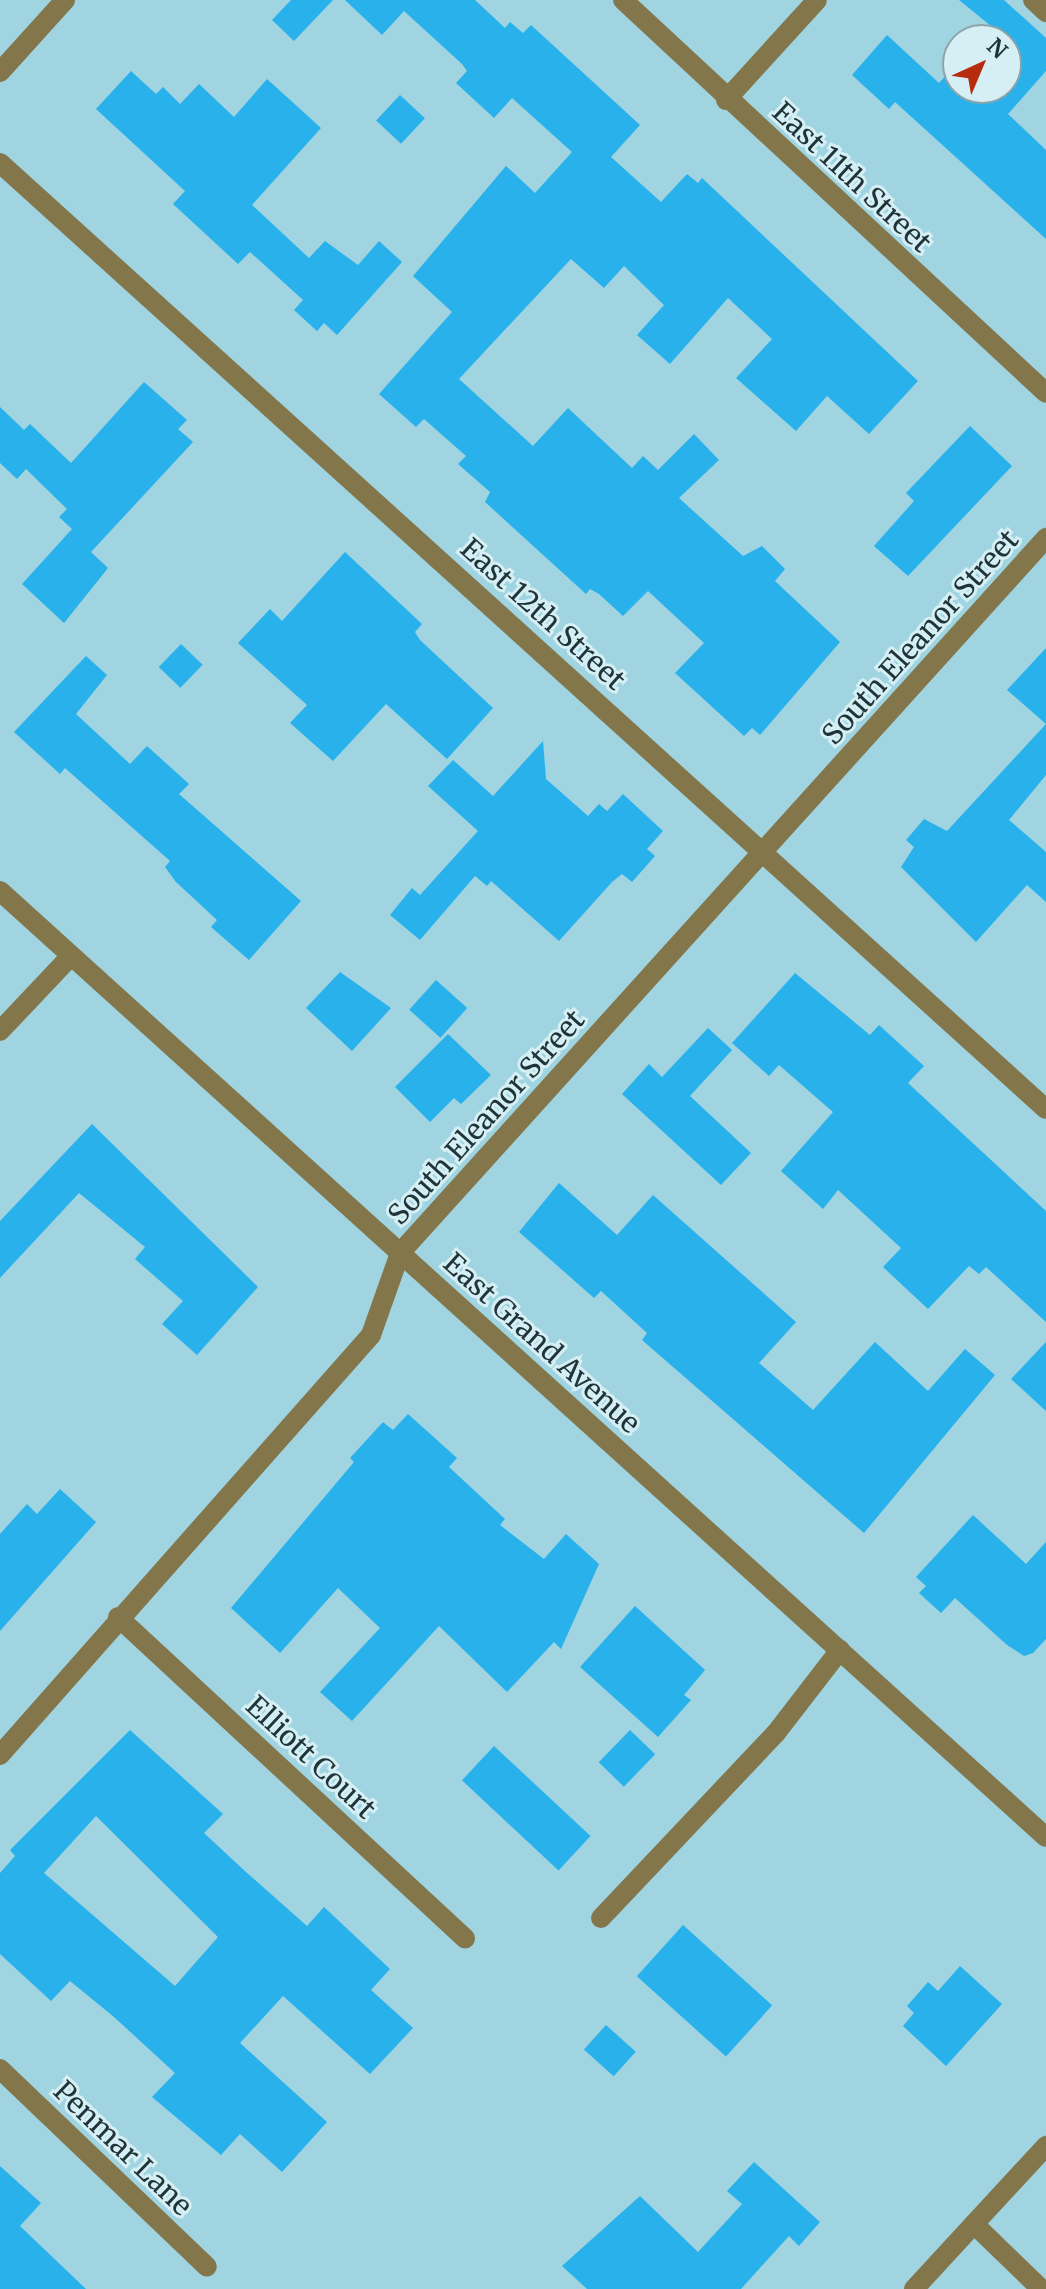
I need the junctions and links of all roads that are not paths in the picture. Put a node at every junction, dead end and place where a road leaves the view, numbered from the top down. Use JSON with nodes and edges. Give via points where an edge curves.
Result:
{"nodes":[{"id":1,"x":65,"y":0,"type":"edge"},
{"id":2,"x":623,"y":0,"type":"edge"},
{"id":3,"x":817,"y":0,"type":"edge"},
{"id":4,"x":1033,"y":0,"type":"edge"},
{"id":5,"x":1046,"y":12,"type":"edge"},
{"id":6,"x":0,"y":72,"type":"edge"},
{"id":7,"x":726,"y":100,"type":"junction"},
{"id":8,"x":0,"y":163,"type":"edge"},
{"id":9,"x":1046,"y":393,"type":"edge"},
{"id":10,"x":1046,"y":538,"type":"edge"},
{"id":11,"x":765,"y":852,"type":"junction"},
{"id":12,"x":0,"y":891,"type":"edge"},
{"id":13,"x":71,"y":956,"type":"junction"},
{"id":14,"x":0,"y":1031,"type":"edge"},
{"id":15,"x":1046,"y":1109,"type":"edge"},
{"id":16,"x":400,"y":1253,"type":"junction"},
{"id":17,"x":118,"y":1617,"type":"junction"},
{"id":18,"x":840,"y":1650,"type":"junction"},
{"id":19,"x":0,"y":1755,"type":"edge"},
{"id":20,"x":1046,"y":1837,"type":"edge"},
{"id":21,"x":601,"y":1918,"type":"dead end"},
{"id":22,"x":465,"y":1938,"type":"dead end"},
{"id":23,"x":0,"y":2069,"type":"edge"},
{"id":24,"x":1046,"y":2146,"type":"edge"},
{"id":25,"x":974,"y":2224,"type":"junction"},
{"id":26,"x":207,"y":2267,"type":"dead end"},
{"id":27,"x":914,"y":2289,"type":"edge"},
{"id":28,"x":1041,"y":2289,"type":"edge"}],
"edges":[{"from":1,"to":6,"type":"street"},
{"from":2,"to":7,"type":"street","name":"East 11th Street"},
{"from":3,"to":7,"type":"street"},
{"from":4,"to":5,"type":"street"},
{"from":7,"to":9,"type":"street","name":"East 11th Street"},
{"from":8,"to":11,"type":"street","name":"East 12th Street"},
{"from":10,"to":11,"type":"street","name":"South Eleanor Street"},
{"from":11,"to":15,"type":"street","name":"East 12th Street"},
{"from":11,"to":16,"type":"street","name":"South Eleanor Street"},
{"from":12,"to":13,"type":"street","name":"East Grand Avenue"},
{"from":13,"to":14,"type":"street"},
{"from":13,"to":16,"type":"street","name":"East Grand Avenue"},
{"from":16,"to":17,"type":"street","name":"South Eleanor Street","via":[[371,1335]]},
{"from":16,"to":18,"type":"street","name":"East Grand Avenue"},
{"from":17,"to":19,"type":"street","name":"South Eleanor Street"},
{"from":17,"to":22,"type":"street","name":"Elliott Court"},
{"from":18,"to":20,"type":"street","name":"East Grand Avenue"},
{"from":18,"to":21,"type":"street","via":[[776,1733]]},
{"from":23,"to":26,"type":"street","name":"Penmar Lane"},
{"from":24,"to":25,"type":"street"},
{"from":25,"to":27,"type":"street"},
{"from":25,"to":28,"type":"street"}]}
